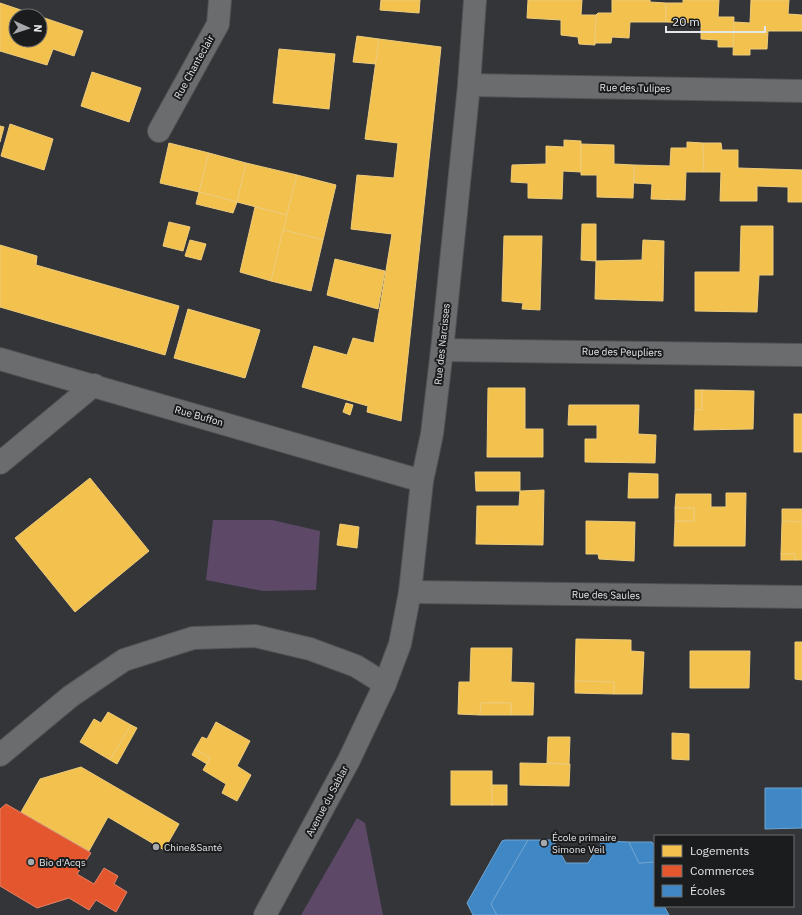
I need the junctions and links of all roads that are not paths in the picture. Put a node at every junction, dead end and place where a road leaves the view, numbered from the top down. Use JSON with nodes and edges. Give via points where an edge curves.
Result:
{"nodes":[{"id":1,"x":220,"y":0,"type":"edge"},
{"id":2,"x":475,"y":0,"type":"edge"},
{"id":3,"x":468,"y":85,"type":"junction"},
{"id":4,"x":802,"y":91,"type":"edge"},
{"id":5,"x":159,"y":130,"type":"dead end"},
{"id":6,"x":442,"y":350,"type":"junction"},
{"id":7,"x":802,"y":355,"type":"edge"},
{"id":8,"x":0,"y":359,"type":"edge"},
{"id":9,"x":94,"y":385,"type":"junction"},
{"id":10,"x":0,"y":463,"type":"edge"},
{"id":11,"x":422,"y":481,"type":"junction"},
{"id":12,"x":410,"y":592,"type":"junction"},
{"id":13,"x":802,"y":597,"type":"edge"},
{"id":14,"x":385,"y":684,"type":"junction"},
{"id":15,"x":0,"y":755,"type":"edge"},
{"id":16,"x":265,"y":915,"type":"edge"}],
"edges":[{"from":1,"to":5,"type":"street","name":"Rue Chanteclair","via":[[218,24]]},
{"from":2,"to":3,"type":"street","name":"Rue des Narcisses"},
{"from":3,"to":4,"type":"street","name":"Rue des Tulipes"},
{"from":3,"to":6,"type":"street","name":"Rue des Narcisses"},
{"from":6,"to":7,"type":"street","name":"Rue des Peupliers"},
{"from":6,"to":11,"type":"street","name":"Rue des Narcisses","via":[[432,434]]},
{"from":8,"to":9,"type":"street","name":"Rue Buffon"},
{"from":9,"to":10,"type":"street"},
{"from":9,"to":11,"type":"street","name":"Rue Buffon"},
{"from":11,"to":12,"type":"street","name":"Rue des Narcisses"},
{"from":12,"to":13,"type":"street","name":"Rue des Saules"},
{"from":12,"to":14,"type":"street","name":"Rue des Narcisses","via":[[400,644]]},
{"from":14,"to":15,"type":"street","via":[[356,666],[310,649],[255,636],[193,638],[124,660],[71,696]]},
{"from":14,"to":16,"type":"street","name":"Avenue du Sablar","via":[[349,760]]}]}
